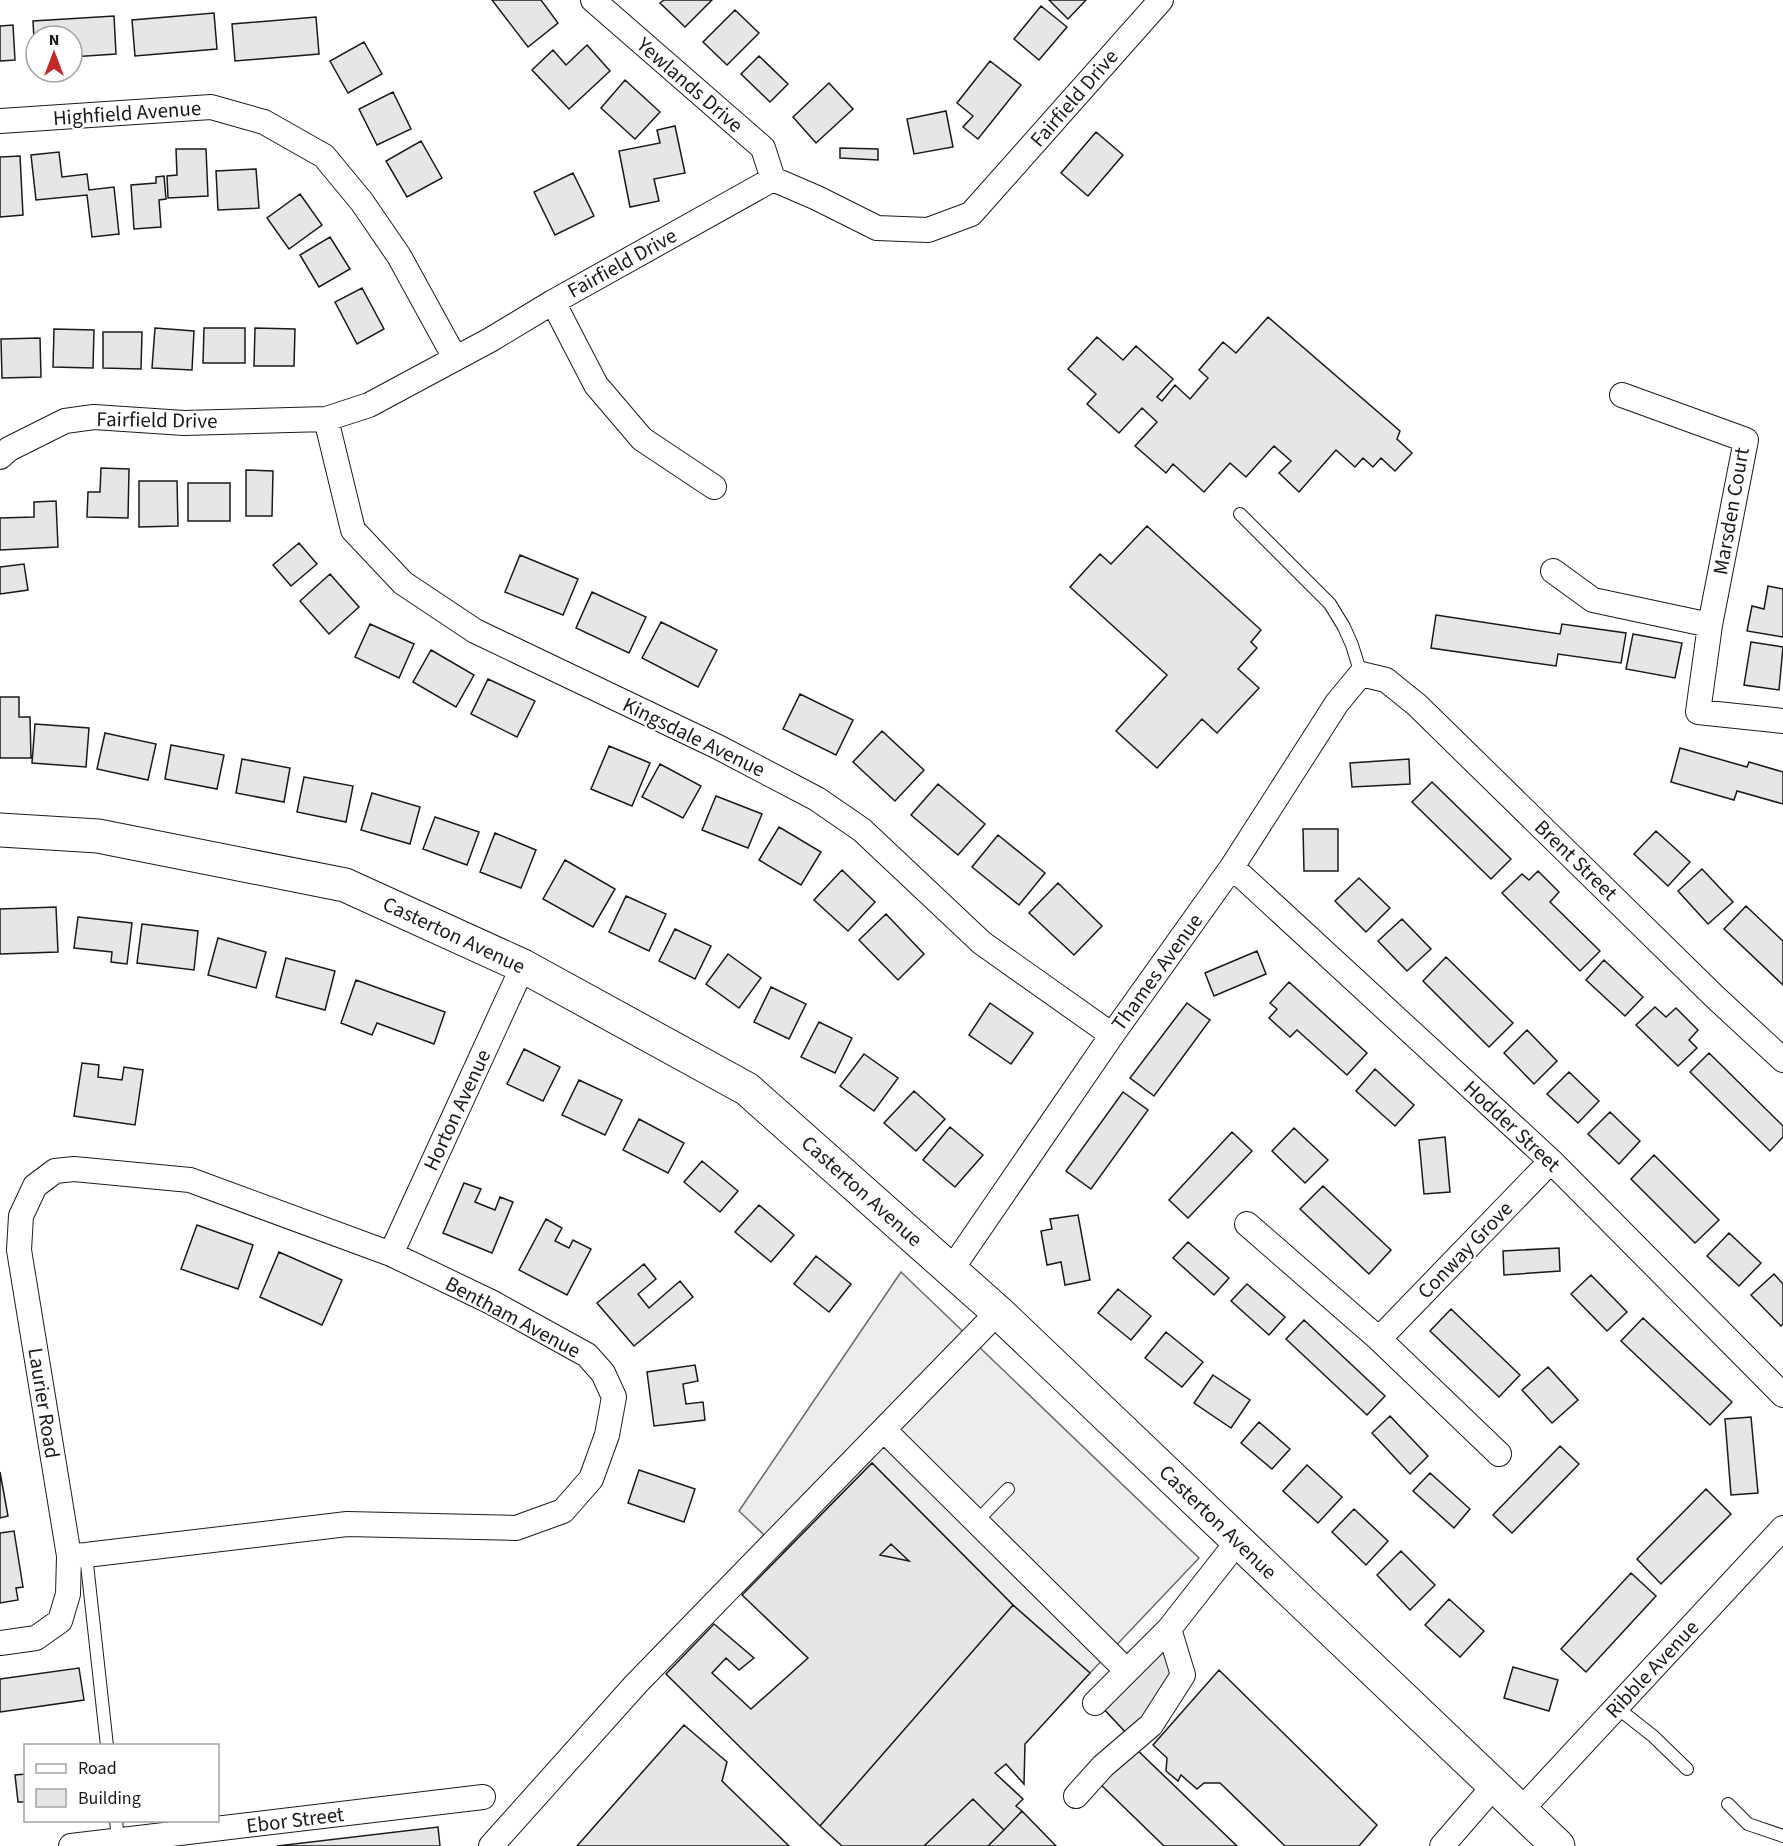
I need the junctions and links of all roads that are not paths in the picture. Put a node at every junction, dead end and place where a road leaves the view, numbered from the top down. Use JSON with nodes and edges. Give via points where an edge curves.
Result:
{"nodes":[{"id":1,"x":592,"y":0,"type":"edge"},
{"id":2,"x":1161,"y":0,"type":"edge"},
{"id":3,"x":0,"y":121,"type":"edge"},
{"id":4,"x":773,"y":179,"type":"junction"},
{"id":5,"x":553,"y":302,"type":"junction"},
{"id":6,"x":455,"y":358,"type":"junction"},
{"id":7,"x":1622,"y":395,"type":"dead end"},
{"id":8,"x":326,"y":419,"type":"junction"},
{"id":9,"x":0,"y":457,"type":"edge"},
{"id":10,"x":714,"y":487,"type":"dead end"},
{"id":11,"x":1240,"y":514,"type":"dead end"},
{"id":12,"x":1553,"y":571,"type":"dead end"},
{"id":13,"x":1710,"y":624,"type":"junction"},
{"id":14,"x":1361,"y":674,"type":"junction"},
{"id":15,"x":1783,"y":721,"type":"edge"},
{"id":16,"x":0,"y":830,"type":"edge"},
{"id":17,"x":1232,"y":867,"type":"junction"},
{"id":18,"x":523,"y":966,"type":"junction"},
{"id":19,"x":1112,"y":1035,"type":"junction"},
{"id":20,"x":1783,"y":1060,"type":"edge"},
{"id":21,"x":1551,"y":1161,"type":"junction"},
{"id":22,"x":1247,"y":1224,"type":"dead end"},
{"id":23,"x":10,"y":1252,"type":"edge"},
{"id":24,"x":391,"y":1254,"type":"junction"},
{"id":25,"x":951,"y":1270,"type":"junction"},
{"id":26,"x":998,"y":1312,"type":"junction"},
{"id":27,"x":1379,"y":1339,"type":"junction"},
{"id":28,"x":1783,"y":1395,"type":"edge"},
{"id":29,"x":884,"y":1430,"type":"junction"},
{"id":30,"x":1498,"y":1454,"type":"dead end"},
{"id":31,"x":1008,"y":1489,"type":"dead end"},
{"id":32,"x":976,"y":1522,"type":"junction"},
{"id":33,"x":1783,"y":1528,"type":"edge"},
{"id":34,"x":1239,"y":1541,"type":"junction"},
{"id":35,"x":78,"y":1555,"type":"junction"},
{"id":36,"x":1169,"y":1629,"type":"junction"},
{"id":37,"x":0,"y":1643,"type":"edge"},
{"id":38,"x":1127,"y":1671,"type":"junction"},
{"id":39,"x":1095,"y":1703,"type":"dead end"},
{"id":40,"x":1616,"y":1707,"type":"junction"},
{"id":41,"x":108,"y":1744,"type":"edge"},
{"id":42,"x":1687,"y":1769,"type":"dead end"},
{"id":43,"x":1494,"y":1785,"type":"junction"},
{"id":44,"x":1076,"y":1796,"type":"dead end"},
{"id":45,"x":483,"y":1797,"type":"dead end"},
{"id":46,"x":1728,"y":1804,"type":"dead end"},
{"id":47,"x":1521,"y":1810,"type":"junction"},
{"id":48,"x":1783,"y":1836,"type":"edge"},
{"id":49,"x":113,"y":1837,"type":"edge"},
{"id":50,"x":71,"y":1846,"type":"edge"},
{"id":51,"x":491,"y":1846,"type":"edge"},
{"id":52,"x":1442,"y":1846,"type":"edge"},
{"id":53,"x":1558,"y":1846,"type":"edge"}],
"edges":[{"from":1,"to":4,"type":"street","name":"Yewlands Drive","via":[[763,148]]},
{"from":2,"to":4,"type":"street","name":"Fairfield Drive","via":[[972,214],[928,230],[877,228]]},
{"from":3,"to":6,"type":"street","name":"Highfield Avenue","via":[[211,107],[264,122],[324,156],[362,202],[399,255]]},
{"from":4,"to":5,"type":"street","name":"Fairfield Drive"},
{"from":5,"to":6,"type":"street","name":"Fairfield Drive"},
{"from":5,"to":10,"type":"street","via":[[596,384],[642,439]]},
{"from":6,"to":8,"type":"street","name":"Fairfield Drive","via":[[369,405]]},
{"from":7,"to":13,"type":"street","name":"Marsden Court","via":[[1746,440]]},
{"from":8,"to":9,"type":"street","name":"Fairfield Drive","via":[[184,423],[94,417],[65,421]]},
{"from":8,"to":19,"type":"street","name":"Kingsdale Avenue","via":[[353,530],[403,583],[475,631],[818,799],[862,830],[982,943]]},
{"from":11,"to":14,"type":"lane","via":[[1330,604],[1353,645]]},
{"from":12,"to":13,"type":"street","via":[[1593,600]]},
{"from":13,"to":15,"type":"street","name":"Marsden Court","via":[[1698,712]]},
{"from":14,"to":17,"type":"street","name":"Thames Avenue","via":[[1337,703]]},
{"from":14,"to":20,"type":"street","name":"Brent Street","via":[[1386,680],[1417,705]]},
{"from":16,"to":18,"type":"highway","name":"Casterton Avenue","via":[[98,836],[345,885]]},
{"from":17,"to":19,"type":"street","name":"Thames Avenue"},
{"from":17,"to":21,"type":"street","name":"Hodder Street"},
{"from":18,"to":24,"type":"street","name":"Horton Avenue"},
{"from":18,"to":25,"type":"highway","name":"Casterton Avenue","via":[[747,1089]]},
{"from":19,"to":25,"type":"street","name":"Thames Avenue"},
{"from":21,"to":27,"type":"street","name":"Conway Grove"},
{"from":21,"to":28,"type":"street","name":"Hodder Street"},
{"from":22,"to":27,"type":"street"},
{"from":23,"to":24,"type":"street","name":"Bentham Avenue","via":[[35,1186],[55,1171],[74,1169],[190,1180]]},
{"from":23,"to":35,"type":"street","name":"Laurier Road"},
{"from":24,"to":35,"type":"street","name":"Bentham Avenue","via":[[491,1302],[587,1355],[603,1373],[614,1397],[607,1435],[591,1479],[563,1510],[516,1528],[347,1524]]},
{"from":25,"to":26,"type":"highway","name":"Casterton Avenue"},
{"from":26,"to":29,"type":"street"},
{"from":26,"to":34,"type":"highway","name":"Casterton Avenue"},
{"from":27,"to":30,"type":"street"},
{"from":29,"to":32,"type":"street"},
{"from":29,"to":51,"type":"street","via":[[636,1684]]},
{"from":31,"to":32,"type":"lane"},
{"from":32,"to":38,"type":"street"},
{"from":33,"to":40,"type":"street","name":"Ribble Avenue"},
{"from":34,"to":36,"type":"street"},
{"from":34,"to":43,"type":"highway","name":"Casterton Avenue"},
{"from":35,"to":37,"type":"street","via":[[60,1621],[36,1638]]},
{"from":35,"to":41,"type":"lane","name":"Laurier Road"},
{"from":36,"to":38,"type":"street"},
{"from":36,"to":44,"type":"street","via":[[1183,1675],[1151,1725],[1103,1766]]},
{"from":38,"to":39,"type":"street"},
{"from":40,"to":42,"type":"lane"},
{"from":40,"to":47,"type":"street","name":"Ribble Avenue"},
{"from":43,"to":47,"type":"highway","name":"Casterton Avenue"},
{"from":43,"to":52,"type":"street"},
{"from":45,"to":49,"type":"street","name":"Ebor Street"},
{"from":46,"to":48,"type":"lane","via":[[1748,1824]]},
{"from":47,"to":53,"type":"highway","name":"Casterton Avenue"},
{"from":49,"to":50,"type":"street","name":"Ebor Street"}]}
